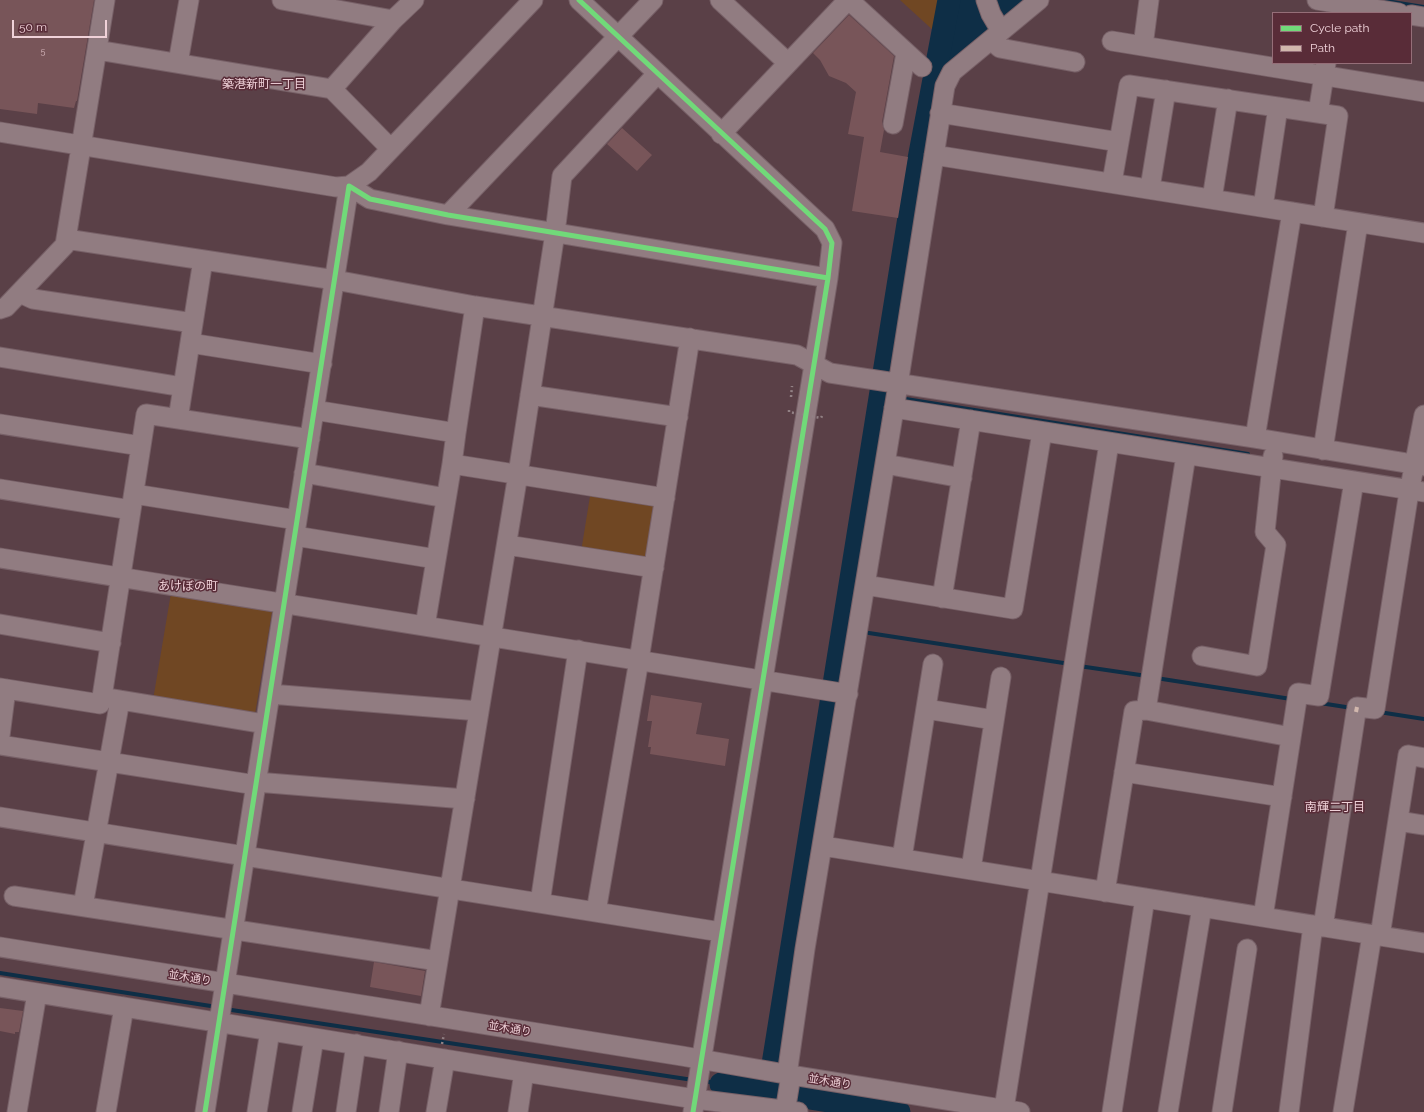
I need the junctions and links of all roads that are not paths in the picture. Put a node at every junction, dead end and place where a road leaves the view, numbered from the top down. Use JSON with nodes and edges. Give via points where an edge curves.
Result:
{"nodes":[{"id":1,"x":105,"y":0,"type":"edge"},
{"id":2,"x":189,"y":0,"type":"edge"},
{"id":3,"x":282,"y":0,"type":"edge"},
{"id":4,"x":414,"y":0,"type":"edge"},
{"id":5,"x":533,"y":0,"type":"edge"},
{"id":6,"x":578,"y":0,"type":"edge"},
{"id":7,"x":653,"y":0,"type":"edge"},
{"id":8,"x":720,"y":0,"type":"edge"},
{"id":9,"x":848,"y":0,"type":"edge"},
{"id":10,"x":1039,"y":0,"type":"edge"},
{"id":11,"x":1149,"y":0,"type":"edge"},
{"id":12,"x":1317,"y":0,"type":"edge"},
{"id":13,"x":1336,"y":5,"type":"edge"},
{"id":14,"x":1391,"y":12,"type":"edge"},
{"id":15,"x":1412,"y":15,"type":"edge"},
{"id":16,"x":1424,"y":17,"type":"edge"},
{"id":17,"x":394,"y":20,"type":"junction"},
{"id":18,"x":993,"y":21,"type":"edge"},
{"id":19,"x":617,"y":37,"type":"junction"},
{"id":20,"x":1112,"y":41,"type":"dead end"},
{"id":21,"x":1143,"y":46,"type":"junction"},
{"id":22,"x":97,"y":50,"type":"junction"},
{"id":23,"x":906,"y":53,"type":"junction"},
{"id":24,"x":1075,"y":62,"type":"dead end"},
{"id":25,"x":1272,"y":62,"type":"edge"},
{"id":26,"x":178,"y":63,"type":"junction"},
{"id":27,"x":788,"y":63,"type":"junction"},
{"id":28,"x":1285,"y":64,"type":"edge"},
{"id":29,"x":922,"y":67,"type":"dead end"},
{"id":30,"x":1325,"y":69,"type":"edge"},
{"id":31,"x":657,"y":74,"type":"junction"},
{"id":32,"x":332,"y":89,"type":"junction"},
{"id":33,"x":1166,"y":90,"type":"junction"},
{"id":34,"x":1424,"y":92,"type":"edge"},
{"id":35,"x":1228,"y":99,"type":"junction"},
{"id":36,"x":1278,"y":107,"type":"junction"},
{"id":37,"x":940,"y":113,"type":"junction"},
{"id":38,"x":1318,"y":113,"type":"junction"},
{"id":39,"x":893,"y":124,"type":"dead end"},
{"id":40,"x":0,"y":132,"type":"edge"},
{"id":41,"x":722,"y":134,"type":"junction"},
{"id":42,"x":1119,"y":142,"type":"junction"},
{"id":43,"x":81,"y":146,"type":"junction"},
{"id":44,"x":390,"y":148,"type":"junction"},
{"id":45,"x":934,"y":155,"type":"junction"},
{"id":46,"x":1112,"y":182,"type":"junction"},
{"id":47,"x":349,"y":186,"type":"junction"},
{"id":48,"x":1150,"y":188,"type":"junction"},
{"id":49,"x":1212,"y":199,"type":"junction"},
{"id":50,"x":1263,"y":207,"type":"junction"},
{"id":51,"x":448,"y":215,"type":"junction"},
{"id":52,"x":1323,"y":217,"type":"junction"},
{"id":53,"x":1291,"y":218,"type":"junction"},
{"id":54,"x":1357,"y":228,"type":"junction"},
{"id":55,"x":1424,"y":233,"type":"edge"},
{"id":56,"x":555,"y":234,"type":"junction"},
{"id":57,"x":66,"y":239,"type":"junction"},
{"id":58,"x":203,"y":260,"type":"junction"},
{"id":59,"x":828,"y":278,"type":"junction"},
{"id":60,"x":335,"y":280,"type":"junction"},
{"id":61,"x":20,"y":293,"type":"junction"},
{"id":62,"x":475,"y":306,"type":"junction"},
{"id":63,"x":0,"y":309,"type":"edge"},
{"id":64,"x":542,"y":315,"type":"junction"},
{"id":65,"x":193,"y":323,"type":"junction"},
{"id":66,"x":690,"y":338,"type":"junction"},
{"id":67,"x":190,"y":343,"type":"junction"},
{"id":68,"x":0,"y":357,"type":"edge"},
{"id":69,"x":813,"y":363,"type":"junction"},
{"id":70,"x":322,"y":364,"type":"junction"},
{"id":71,"x":889,"y":383,"type":"junction"},
{"id":72,"x":183,"y":387,"type":"junction"},
{"id":73,"x":530,"y":395,"type":"junction"},
{"id":74,"x":894,"y":408,"type":"junction"},
{"id":75,"x":314,"y":410,"type":"junction"},
{"id":76,"x":1424,"y":415,"type":"edge"},
{"id":77,"x":678,"y":417,"type":"junction"},
{"id":78,"x":178,"y":418,"type":"junction"},
{"id":79,"x":972,"y":420,"type":"junction"},
{"id":80,"x":0,"y":424,"type":"edge"},
{"id":81,"x":1042,"y":432,"type":"junction"},
{"id":82,"x":456,"y":433,"type":"junction"},
{"id":83,"x":1255,"y":438,"type":"junction"},
{"id":84,"x":310,"y":439,"type":"junction"},
{"id":85,"x":1109,"y":443,"type":"junction"},
{"id":86,"x":141,"y":446,"type":"junction"},
{"id":87,"x":1322,"y":450,"type":"junction"},
{"id":88,"x":1186,"y":455,"type":"junction"},
{"id":89,"x":1273,"y":457,"type":"junction"},
{"id":90,"x":452,"y":464,"type":"junction"},
{"id":91,"x":885,"y":464,"type":"junction"},
{"id":92,"x":304,"y":473,"type":"junction"},
{"id":93,"x":518,"y":474,"type":"junction"},
{"id":94,"x":962,"y":478,"type":"junction"},
{"id":95,"x":1416,"y":479,"type":"edge"},
{"id":96,"x":1354,"y":481,"type":"junction"},
{"id":97,"x":0,"y":489,"type":"edge"},
{"id":98,"x":446,"y":498,"type":"junction"},
{"id":99,"x":665,"y":498,"type":"junction"},
{"id":100,"x":132,"y":502,"type":"junction"},
{"id":101,"x":296,"y":528,"type":"junction"},
{"id":102,"x":507,"y":545,"type":"junction"},
{"id":103,"x":0,"y":558,"type":"edge"},
{"id":104,"x":436,"y":559,"type":"junction"},
{"id":105,"x":654,"y":568,"type":"junction"},
{"id":106,"x":121,"y":578,"type":"junction"},
{"id":107,"x":865,"y":585,"type":"junction"},
{"id":108,"x":942,"y":598,"type":"junction"},
{"id":109,"x":284,"y":603,"type":"junction"},
{"id":110,"x":0,"y":624,"type":"edge"},
{"id":111,"x":425,"y":626,"type":"junction"},
{"id":112,"x":491,"y":637,"type":"junction"},
{"id":113,"x":111,"y":643,"type":"junction"},
{"id":114,"x":578,"y":650,"type":"junction"},
{"id":115,"x":1202,"y":656,"type":"dead end"},
{"id":116,"x":639,"y":660,"type":"junction"},
{"id":117,"x":934,"y":664,"type":"dead end"},
{"id":118,"x":1001,"y":677,"type":"dead end"},
{"id":119,"x":762,"y":680,"type":"junction"},
{"id":120,"x":3,"y":689,"type":"edge"},
{"id":121,"x":838,"y":692,"type":"junction"},
{"id":122,"x":270,"y":694,"type":"junction"},
{"id":123,"x":102,"y":697,"type":"junction"},
{"id":124,"x":120,"y":700,"type":"junction"},
{"id":125,"x":926,"y":709,"type":"junction"},
{"id":126,"x":1146,"y":710,"type":"junction"},
{"id":127,"x":479,"y":711,"type":"junction"},
{"id":128,"x":994,"y":720,"type":"junction"},
{"id":129,"x":265,"y":724,"type":"junction"},
{"id":130,"x":0,"y":736,"type":"edge"},
{"id":131,"x":1291,"y":737,"type":"junction"},
{"id":132,"x":0,"y":745,"type":"edge"},
{"id":133,"x":1424,"y":758,"type":"edge"},
{"id":134,"x":108,"y":762,"type":"junction"},
{"id":135,"x":1124,"y":772,"type":"junction"},
{"id":136,"x":256,"y":784,"type":"junction"},
{"id":137,"x":1282,"y":797,"type":"junction"},
{"id":138,"x":465,"y":799,"type":"junction"},
{"id":139,"x":0,"y":817,"type":"edge"},
{"id":140,"x":1398,"y":821,"type":"junction"},
{"id":141,"x":1424,"y":825,"type":"edge"},
{"id":142,"x":96,"y":831,"type":"junction"},
{"id":143,"x":823,"y":846,"type":"junction"},
{"id":144,"x":245,"y":855,"type":"junction"},
{"id":145,"x":902,"y":858,"type":"junction"},
{"id":146,"x":970,"y":869,"type":"junction"},
{"id":147,"x":1039,"y":887,"type":"junction"},
{"id":148,"x":451,"y":889,"type":"junction"},
{"id":149,"x":1105,"y":892,"type":"junction"},
{"id":150,"x":14,"y":896,"type":"dead end"},
{"id":151,"x":540,"y":903,"type":"junction"},
{"id":152,"x":1145,"y":904,"type":"junction"},
{"id":153,"x":83,"y":906,"type":"junction"},
{"id":154,"x":596,"y":912,"type":"junction"},
{"id":155,"x":1202,"y":912,"type":"junction"},
{"id":156,"x":1263,"y":917,"type":"junction"},
{"id":157,"x":1315,"y":929,"type":"junction"},
{"id":158,"x":233,"y":930,"type":"junction"},
{"id":159,"x":721,"y":932,"type":"junction"},
{"id":160,"x":1374,"y":940,"type":"junction"},
{"id":161,"x":1424,"y":943,"type":"edge"},
{"id":162,"x":0,"y":946,"type":"edge"},
{"id":163,"x":1247,"y":949,"type":"dead end"},
{"id":164,"x":438,"y":961,"type":"junction"},
{"id":165,"x":0,"y":987,"type":"edge"},
{"id":166,"x":37,"y":993,"type":"junction"},
{"id":167,"x":221,"y":1005,"type":"junction"},
{"id":168,"x":124,"y":1007,"type":"junction"},
{"id":169,"x":429,"y":1016,"type":"junction"},
{"id":170,"x":270,"y":1031,"type":"junction"},
{"id":171,"x":314,"y":1038,"type":"junction"},
{"id":172,"x":356,"y":1044,"type":"junction"},
{"id":173,"x":398,"y":1051,"type":"junction"},
{"id":174,"x":445,"y":1059,"type":"junction"},
{"id":175,"x":524,"y":1072,"type":"junction"},
{"id":176,"x":789,"y":1079,"type":"junction"},
{"id":177,"x":697,"y":1086,"type":"edge"},
{"id":178,"x":784,"y":1109,"type":"edge"},
{"id":179,"x":1012,"y":1111,"type":"edge"},
{"id":180,"x":16,"y":1112,"type":"edge"},
{"id":181,"x":106,"y":1112,"type":"edge"},
{"id":182,"x":204,"y":1112,"type":"edge"},
{"id":183,"x":257,"y":1112,"type":"edge"},
{"id":184,"x":302,"y":1112,"type":"edge"},
{"id":185,"x":346,"y":1112,"type":"edge"},
{"id":186,"x":389,"y":1112,"type":"edge"},
{"id":187,"x":436,"y":1112,"type":"edge"},
{"id":188,"x":518,"y":1112,"type":"edge"},
{"id":189,"x":1112,"y":1112,"type":"edge"},
{"id":190,"x":1168,"y":1112,"type":"edge"},
{"id":191,"x":1222,"y":1112,"type":"edge"},
{"id":192,"x":1289,"y":1112,"type":"edge"},
{"id":193,"x":1343,"y":1112,"type":"edge"}],
"edges":[{"from":1,"to":22,"type":"street"},
{"from":2,"to":26,"type":"street"},
{"from":3,"to":17,"type":"street"},
{"from":4,"to":17,"type":"street"},
{"from":5,"to":44,"type":"street"},
{"from":6,"to":19,"type":"street"},
{"from":7,"to":19,"type":"street"},
{"from":8,"to":27,"type":"street"},
{"from":9,"to":23,"type":"street"},
{"from":9,"to":27,"type":"street"},
{"from":10,"to":18,"type":"street"},
{"from":11,"to":21,"type":"street"},
{"from":12,"to":13,"type":"street"},
{"from":13,"to":14,"type":"street"},
{"from":15,"to":16,"type":"street"},
{"from":17,"to":32,"type":"street"},
{"from":18,"to":24,"type":"street","via":[[1000,48]]},
{"from":18,"to":37,"type":"street","via":[[947,79]]},
{"from":19,"to":31,"type":"street"},
{"from":19,"to":51,"type":"street"},
{"from":20,"to":21,"type":"street"},
{"from":21,"to":25,"type":"street"},
{"from":22,"to":26,"type":"street"},
{"from":22,"to":43,"type":"street"},
{"from":23,"to":29,"type":"street"},
{"from":23,"to":39,"type":"street"},
{"from":26,"to":32,"type":"street"},
{"from":27,"to":41,"type":"street"},
{"from":28,"to":30,"type":"street"},
{"from":30,"to":34,"type":"street"},
{"from":30,"to":38,"type":"street"},
{"from":31,"to":41,"type":"street"},
{"from":31,"to":56,"type":"street","via":[[562,176]]},
{"from":32,"to":44,"type":"street"},
{"from":33,"to":35,"type":"street"},
{"from":33,"to":42,"type":"street","via":[[1129,85]]},
{"from":33,"to":48,"type":"street"},
{"from":35,"to":36,"type":"street"},
{"from":35,"to":49,"type":"street"},
{"from":36,"to":38,"type":"street"},
{"from":36,"to":50,"type":"street"},
{"from":37,"to":42,"type":"street"},
{"from":37,"to":45,"type":"street"},
{"from":38,"to":52,"type":"street","via":[[1338,116]]},
{"from":40,"to":43,"type":"street"},
{"from":41,"to":59,"type":"street","via":[[825,229],[832,243]]},
{"from":42,"to":46,"type":"street"},
{"from":43,"to":47,"type":"street"},
{"from":43,"to":57,"type":"street"},
{"from":44,"to":47,"type":"street","via":[[369,172]]},
{"from":45,"to":46,"type":"street"},
{"from":45,"to":71,"type":"street"},
{"from":46,"to":48,"type":"street"},
{"from":47,"to":51,"type":"street","via":[[370,199]]},
{"from":47,"to":60,"type":"street"},
{"from":48,"to":49,"type":"street"},
{"from":49,"to":50,"type":"street"},
{"from":50,"to":53,"type":"street"},
{"from":51,"to":56,"type":"street"},
{"from":52,"to":53,"type":"street"},
{"from":52,"to":54,"type":"street"},
{"from":53,"to":83,"type":"street"},
{"from":54,"to":55,"type":"street"},
{"from":54,"to":87,"type":"street"},
{"from":56,"to":59,"type":"street"},
{"from":56,"to":64,"type":"street"},
{"from":57,"to":58,"type":"street"},
{"from":57,"to":61,"type":"street","via":[[65,245]]},
{"from":58,"to":60,"type":"street"},
{"from":58,"to":65,"type":"street"},
{"from":59,"to":69,"type":"street"},
{"from":60,"to":62,"type":"street"},
{"from":60,"to":70,"type":"street"},
{"from":61,"to":63,"type":"street","via":[[6,307]]},
{"from":61,"to":65,"type":"street","via":[[33,299]]},
{"from":62,"to":64,"type":"street"},
{"from":62,"to":82,"type":"street"},
{"from":64,"to":66,"type":"street"},
{"from":64,"to":73,"type":"street"},
{"from":65,"to":67,"type":"street"},
{"from":66,"to":69,"type":"street","via":[[797,355]]},
{"from":66,"to":77,"type":"street"},
{"from":67,"to":70,"type":"street"},
{"from":67,"to":72,"type":"street"},
{"from":68,"to":72,"type":"street"},
{"from":69,"to":71,"type":"street","via":[[830,373]]},
{"from":69,"to":119,"type":"street"},
{"from":70,"to":75,"type":"street"},
{"from":71,"to":74,"type":"street"},
{"from":71,"to":83,"type":"street"},
{"from":72,"to":78,"type":"street"},
{"from":73,"to":77,"type":"street"},
{"from":73,"to":93,"type":"street"},
{"from":74,"to":79,"type":"street"},
{"from":74,"to":91,"type":"street"},
{"from":75,"to":82,"type":"street"},
{"from":75,"to":84,"type":"street"},
{"from":76,"to":95,"type":"street"},
{"from":77,"to":99,"type":"street"},
{"from":78,"to":84,"type":"street"},
{"from":78,"to":86,"type":"street","via":[[146,414]]},
{"from":79,"to":81,"type":"street"},
{"from":79,"to":94,"type":"street"},
{"from":80,"to":86,"type":"street"},
{"from":81,"to":85,"type":"street"},
{"from":81,"to":108,"type":"street","via":[[1013,610]]},
{"from":82,"to":90,"type":"street"},
{"from":83,"to":89,"type":"street"},
{"from":84,"to":92,"type":"street"},
{"from":85,"to":88,"type":"street"},
{"from":85,"to":147,"type":"street"},
{"from":86,"to":100,"type":"street"},
{"from":87,"to":89,"type":"street"},
{"from":87,"to":95,"type":"street"},
{"from":88,"to":89,"type":"street"},
{"from":88,"to":126,"type":"street"},
{"from":89,"to":96,"type":"street"},
{"from":89,"to":115,"type":"street","via":[[1265,532],[1276,545],[1257,666]]},
{"from":90,"to":93,"type":"street"},
{"from":90,"to":98,"type":"street"},
{"from":91,"to":94,"type":"street"},
{"from":91,"to":107,"type":"street"},
{"from":92,"to":98,"type":"street"},
{"from":92,"to":101,"type":"street"},
{"from":93,"to":99,"type":"street"},
{"from":93,"to":102,"type":"street"},
{"from":94,"to":108,"type":"street"},
{"from":95,"to":96,"type":"street"},
{"from":95,"to":157,"type":"street","via":[[1374,709],[1356,709]]},
{"from":96,"to":131,"type":"street","via":[[1319,696],[1298,693]]},
{"from":97,"to":100,"type":"street"},
{"from":98,"to":104,"type":"street"},
{"from":99,"to":105,"type":"street"},
{"from":100,"to":101,"type":"street"},
{"from":100,"to":106,"type":"street"},
{"from":101,"to":104,"type":"street"},
{"from":101,"to":109,"type":"street"},
{"from":102,"to":105,"type":"street"},
{"from":102,"to":112,"type":"street"},
{"from":103,"to":106,"type":"street"},
{"from":104,"to":111,"type":"street"},
{"from":105,"to":116,"type":"street"},
{"from":106,"to":109,"type":"street"},
{"from":106,"to":113,"type":"street"},
{"from":107,"to":108,"type":"street"},
{"from":107,"to":121,"type":"street"},
{"from":109,"to":111,"type":"street"},
{"from":109,"to":122,"type":"street"},
{"from":110,"to":113,"type":"street"},
{"from":111,"to":112,"type":"street"},
{"from":112,"to":114,"type":"street"},
{"from":112,"to":127,"type":"street"},
{"from":113,"to":123,"type":"street"},
{"from":114,"to":116,"type":"street"},
{"from":114,"to":151,"type":"street"},
{"from":116,"to":119,"type":"street"},
{"from":116,"to":154,"type":"street"},
{"from":117,"to":125,"type":"street"},
{"from":118,"to":128,"type":"street"},
{"from":119,"to":121,"type":"street"},
{"from":119,"to":159,"type":"street"},
{"from":120,"to":123,"type":"street","via":[[100,704]]},
{"from":120,"to":130,"type":"street"},
{"from":121,"to":143,"type":"street"},
{"from":122,"to":127,"type":"street"},
{"from":122,"to":129,"type":"street"},
{"from":123,"to":124,"type":"street"},
{"from":124,"to":129,"type":"street"},
{"from":124,"to":134,"type":"street"},
{"from":125,"to":128,"type":"street"},
{"from":125,"to":145,"type":"street"},
{"from":126,"to":131,"type":"street"},
{"from":126,"to":135,"type":"street","via":[[1134,711]]},
{"from":127,"to":138,"type":"street"},
{"from":128,"to":146,"type":"street"},
{"from":129,"to":136,"type":"street"},
{"from":131,"to":137,"type":"street"},
{"from":132,"to":134,"type":"street"},
{"from":133,"to":140,"type":"street","via":[[1408,755]]},
{"from":134,"to":136,"type":"street"},
{"from":134,"to":142,"type":"street"},
{"from":135,"to":137,"type":"street"},
{"from":135,"to":149,"type":"street"},
{"from":136,"to":138,"type":"street"},
{"from":136,"to":144,"type":"street"},
{"from":137,"to":156,"type":"street"},
{"from":138,"to":148,"type":"street"},
{"from":139,"to":142,"type":"street"},
{"from":140,"to":141,"type":"street"},
{"from":140,"to":160,"type":"street"},
{"from":142,"to":144,"type":"street"},
{"from":142,"to":153,"type":"street"},
{"from":143,"to":145,"type":"street"},
{"from":143,"to":176,"type":"street","via":[[805,949]]},
{"from":144,"to":148,"type":"street"},
{"from":144,"to":158,"type":"street"},
{"from":145,"to":146,"type":"street"},
{"from":146,"to":147,"type":"street"},
{"from":147,"to":149,"type":"street"},
{"from":147,"to":179,"type":"street"},
{"from":148,"to":151,"type":"street"},
{"from":148,"to":164,"type":"street"},
{"from":149,"to":152,"type":"street"},
{"from":150,"to":153,"type":"street"},
{"from":151,"to":154,"type":"street"},
{"from":152,"to":155,"type":"street"},
{"from":152,"to":189,"type":"street"},
{"from":153,"to":158,"type":"street"},
{"from":154,"to":159,"type":"street"},
{"from":155,"to":156,"type":"street"},
{"from":155,"to":190,"type":"street"},
{"from":156,"to":157,"type":"street"},
{"from":157,"to":160,"type":"street"},
{"from":157,"to":192,"type":"street"},
{"from":158,"to":164,"type":"street"},
{"from":158,"to":167,"type":"street"},
{"from":159,"to":177,"type":"street"},
{"from":160,"to":161,"type":"street"},
{"from":160,"to":193,"type":"street"},
{"from":162,"to":167,"type":"street","name":"並木通り"},
{"from":163,"to":191,"type":"street"},
{"from":164,"to":169,"type":"street"},
{"from":165,"to":166,"type":"street"},
{"from":166,"to":168,"type":"street"},
{"from":166,"to":180,"type":"street"},
{"from":167,"to":168,"type":"street"},
{"from":167,"to":169,"type":"street","name":"並木通り"},
{"from":167,"to":170,"type":"street"},
{"from":167,"to":182,"type":"street"},
{"from":168,"to":181,"type":"street"},
{"from":169,"to":177,"type":"street","name":"並木通り"},
{"from":170,"to":171,"type":"street"},
{"from":170,"to":183,"type":"street"},
{"from":171,"to":172,"type":"street"},
{"from":171,"to":184,"type":"street"},
{"from":172,"to":173,"type":"street"},
{"from":172,"to":185,"type":"street"},
{"from":173,"to":174,"type":"street"},
{"from":173,"to":186,"type":"street"},
{"from":174,"to":175,"type":"street"},
{"from":174,"to":187,"type":"street"},
{"from":175,"to":177,"type":"street"},
{"from":175,"to":188,"type":"street"},
{"from":176,"to":177,"type":"street","name":"並木通り"},
{"from":176,"to":178,"type":"street"},
{"from":176,"to":179,"type":"street","name":"並木通り"},
{"from":177,"to":178,"type":"street"}]}
